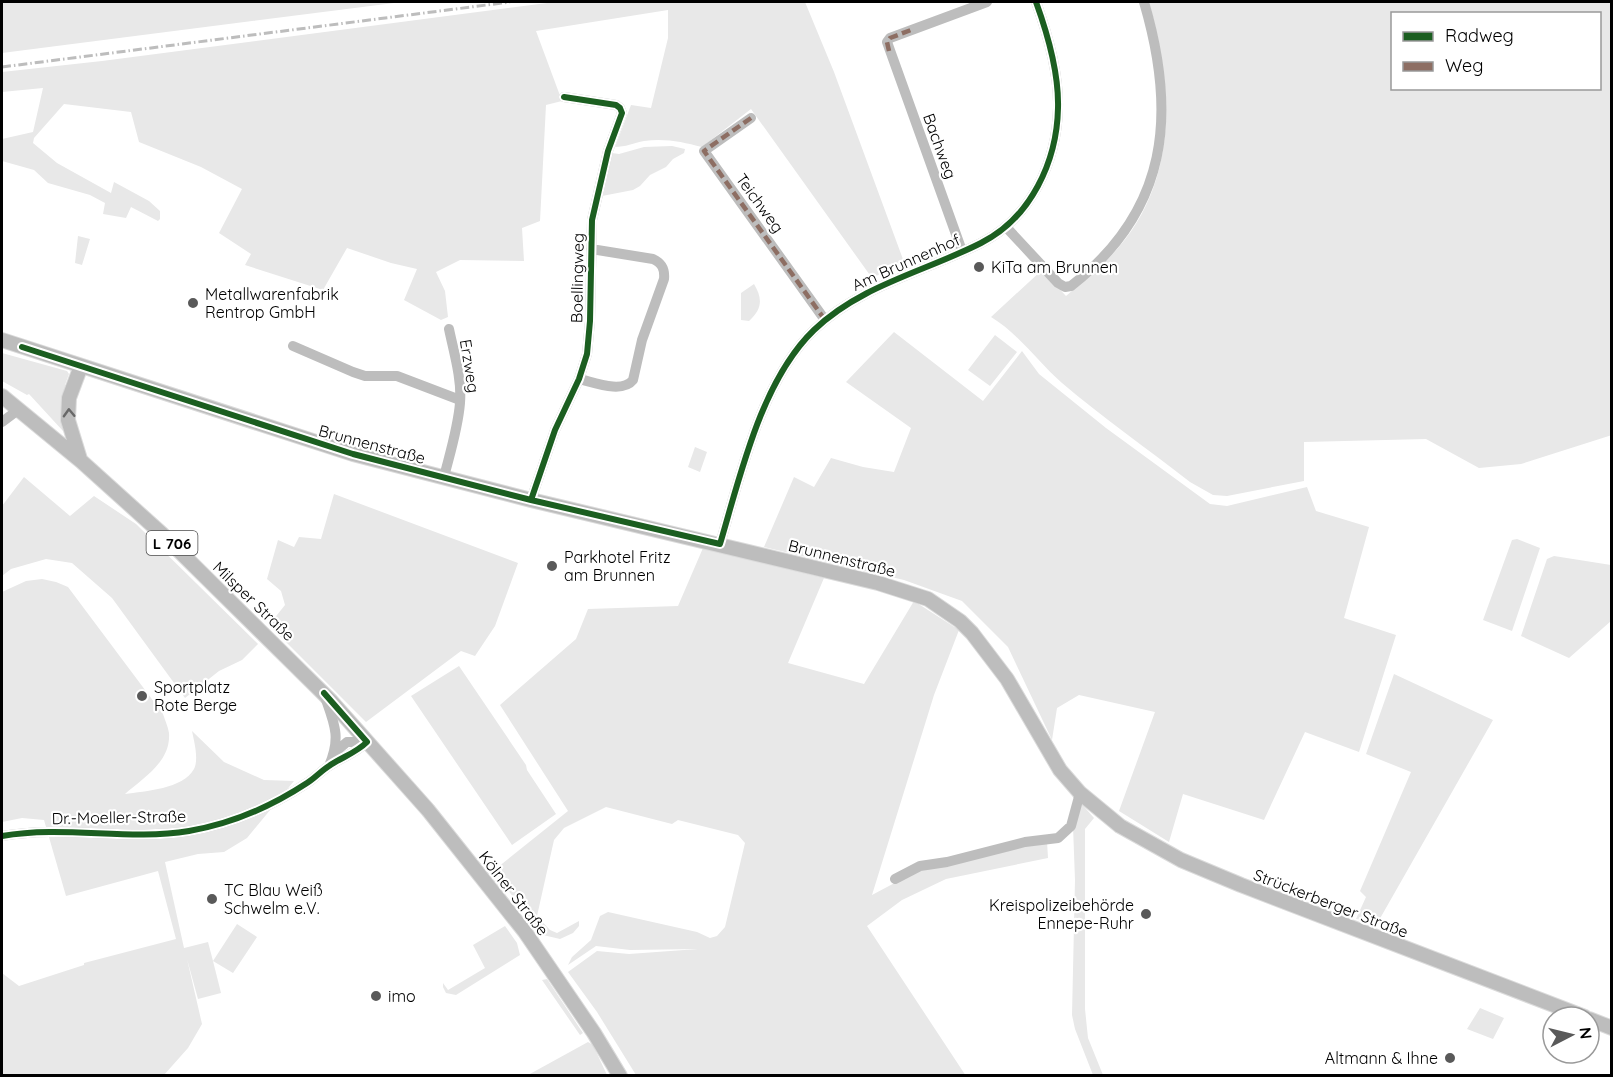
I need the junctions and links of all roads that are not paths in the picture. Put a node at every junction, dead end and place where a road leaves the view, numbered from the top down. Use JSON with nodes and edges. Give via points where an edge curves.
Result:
{"nodes":[{"id":1,"x":987,"y":2,"type":"edge"},
{"id":2,"x":1036,"y":2,"type":"edge"},
{"id":3,"x":1144,"y":2,"type":"edge"},
{"id":4,"x":564,"y":97,"type":"dead end"},
{"id":5,"x":752,"y":118,"type":"dead end"},
{"id":6,"x":1006,"y":227,"type":"junction"},
{"id":7,"x":591,"y":249,"type":"junction"},
{"id":8,"x":962,"y":251,"type":"junction"},
{"id":9,"x":825,"y":320,"type":"junction"},
{"id":10,"x":449,"y":329,"type":"dead end"},
{"id":11,"x":2,"y":340,"type":"edge"},
{"id":12,"x":293,"y":346,"type":"dead end"},
{"id":13,"x":81,"y":366,"type":"junction"},
{"id":14,"x":579,"y":379,"type":"junction"},
{"id":15,"x":2,"y":396,"type":"edge"},
{"id":16,"x":460,"y":400,"type":"junction"},
{"id":17,"x":18,"y":410,"type":"junction"},
{"id":18,"x":2,"y":422,"type":"edge"},
{"id":19,"x":81,"y":460,"type":"junction"},
{"id":20,"x":444,"y":477,"type":"junction"},
{"id":21,"x":531,"y":500,"type":"junction"},
{"id":22,"x":720,"y":544,"type":"junction"},
{"id":23,"x":972,"y":633,"type":"joint"},
{"id":24,"x":324,"y":693,"type":"junction"},
{"id":25,"x":367,"y":742,"type":"junction"},
{"id":26,"x":334,"y":754,"type":"junction"},
{"id":27,"x":329,"y":766,"type":"junction"},
{"id":28,"x":1080,"y":793,"type":"junction"},
{"id":29,"x":2,"y":836,"type":"edge"},
{"id":30,"x":895,"y":879,"type":"dead end"},
{"id":31,"x":1553,"y":1005,"type":"edge"},
{"id":32,"x":620,"y":1076,"type":"edge"}],
"edges":[{"from":1,"to":8,"type":"street","name":"Bachweg","via":[[887,42]]},
{"from":2,"to":6,"type":"street","name":"Am Brunnenhof","via":[[1056,79],[1057,123],[1042,177],[1028,203]]},
{"from":3,"to":6,"type":"street","via":[[1158,61],[1163,115],[1154,169],[1133,217],[1101,261],[1065,287]]},
{"from":4,"to":7,"type":"street","name":"Boellingweg","via":[[616,105],[621,111],[598,187],[591,220]]},
{"from":5,"to":9,"type":"street","name":"Teichweg","via":[[704,151]]},
{"from":6,"to":8,"type":"street","name":"Am Brunnenhof"},
{"from":7,"to":14,"type":"street","name":"Boellingweg","via":[[587,354]]},
{"from":7,"to":14,"type":"street","name":"Boellingweg","via":[[653,259],[664,269],[664,279],[630,384],[622,387]]},
{"from":8,"to":9,"type":"street","name":"Am Brunnenhof","via":[[858,296]]},
{"from":9,"to":22,"type":"street","name":"Am Brunnenhof","via":[[777,382],[746,456]]},
{"from":10,"to":16,"type":"street","name":"Erzweg"},
{"from":11,"to":13,"type":"main road","name":"Brunnenstraße"},
{"from":12,"to":16,"type":"street","via":[[352,372],[397,376]]},
{"from":19,"to":13,"type":"main road","number":"L 706","one_way":true,"via":[[68,420],[69,398]]},
{"from":13,"to":20,"type":"main road","name":"Brunnenstraße","via":[[332,448]]},
{"from":14,"to":21,"type":"street","name":"Boellingweg","via":[[555,430]]},
{"from":15,"to":17,"type":"main road","name":"Milsper Straße","number":"L 706"},
{"from":16,"to":20,"type":"street","name":"Erzweg"},
{"from":17,"to":18,"type":"street"},
{"from":17,"to":19,"type":"main road","name":"Milsper Straße","number":"L 706"},
{"from":19,"to":24,"type":"main road","name":"Milsper Straße","number":"L 706"},
{"from":20,"to":21,"type":"main road","name":"Brunnenstraße"},
{"from":21,"to":22,"type":"main road","name":"Brunnenstraße"},
{"from":22,"to":23,"type":"main road","name":"Brunnenstraße","via":[[928,599]]},
{"from":23,"to":28,"type":"main road","name":"Strückerberger Straße","via":[[1007,679],[1060,770]]},
{"from":24,"to":25,"type":"main road","name":"Milsper Straße","number":"L 706"},
{"from":24,"to":26,"type":"street","via":[[336,729]]},
{"from":25,"to":26,"type":"street","via":[[347,742]]},
{"from":25,"to":27,"type":"street","name":"Dr.-Moeller-Straße"},
{"from":25,"to":32,"type":"main road","name":"Kölner Straße","number":"L 706","via":[[428,810],[532,941]]},
{"from":26,"to":27,"type":"street"},
{"from":27,"to":29,"type":"street","name":"Dr.-Moeller-Straße","via":[[292,793],[259,809],[188,831],[37,832]]},
{"from":28,"to":30,"type":"street","via":[[1071,826],[1058,838],[920,866]]},
{"from":28,"to":31,"type":"main road","name":"Strückerberger Straße","via":[[1120,826],[1181,860]]}]}
